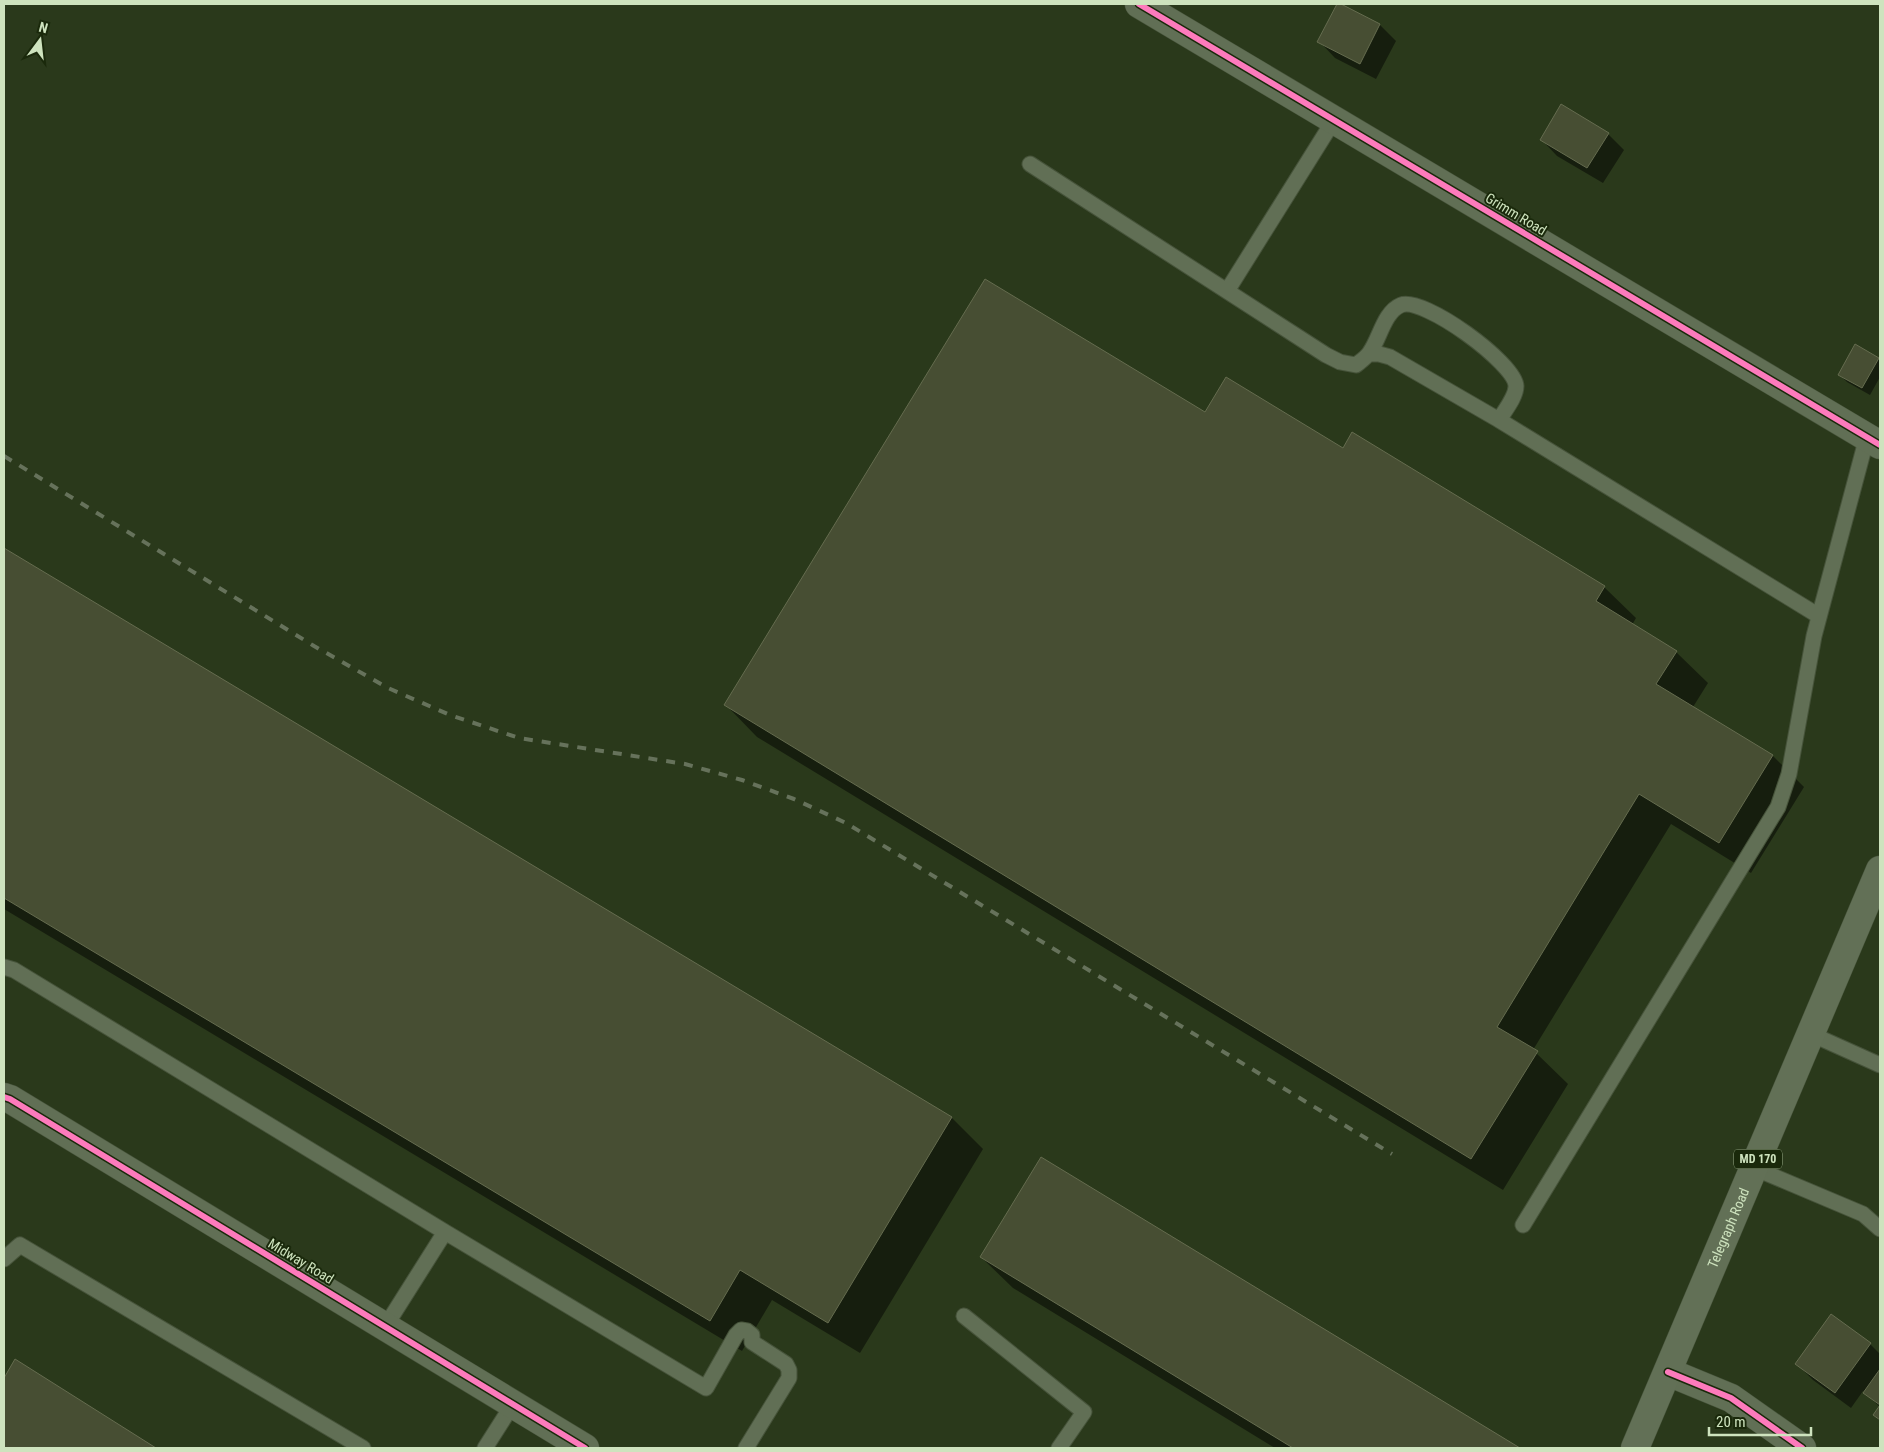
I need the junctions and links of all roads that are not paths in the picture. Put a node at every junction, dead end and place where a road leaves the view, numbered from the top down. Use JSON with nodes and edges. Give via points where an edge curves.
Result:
{"nodes":[{"id":1,"x":1139,"y":4,"type":"edge"},
{"id":2,"x":1334,"y":120,"type":"junction"},
{"id":3,"x":1030,"y":164,"type":"dead end"},
{"id":4,"x":1227,"y":291,"type":"junction"},
{"id":5,"x":1369,"y":354,"type":"junction"},
{"id":6,"x":1499,"y":420,"type":"junction"},
{"id":7,"x":1874,"y":441,"type":"edge"},
{"id":8,"x":1819,"y":616,"type":"junction"},
{"id":9,"x":1880,"y":870,"type":"edge"},
{"id":10,"x":4,"y":967,"type":"edge"},
{"id":11,"x":1811,"y":1034,"type":"junction"},
{"id":12,"x":1880,"y":1065,"type":"edge"},
{"id":13,"x":4,"y":1097,"type":"edge"},
{"id":14,"x":1754,"y":1168,"type":"junction"},
{"id":15,"x":1523,"y":1225,"type":"dead end"},
{"id":16,"x":1880,"y":1229,"type":"edge"},
{"id":17,"x":445,"y":1232,"type":"junction"},
{"id":18,"x":4,"y":1259,"type":"edge"},
{"id":19,"x":964,"y":1316,"type":"dead end"},
{"id":20,"x":385,"y":1327,"type":"junction"},
{"id":21,"x":1668,"y":1372,"type":"junction"},
{"id":22,"x":513,"y":1404,"type":"junction"},
{"id":23,"x":363,"y":1448,"type":"edge"},
{"id":24,"x":485,"y":1448,"type":"edge"},
{"id":25,"x":586,"y":1448,"type":"edge"},
{"id":26,"x":746,"y":1448,"type":"edge"},
{"id":27,"x":1059,"y":1448,"type":"edge"},
{"id":28,"x":1635,"y":1448,"type":"edge"},
{"id":29,"x":1802,"y":1448,"type":"edge"}],
"edges":[{"from":1,"to":2,"type":"street","name":"Grimm Road"},
{"from":2,"to":4,"type":"lane"},
{"from":2,"to":7,"type":"street","name":"Grimm Road"},
{"from":3,"to":4,"type":"lane"},
{"from":4,"to":5,"type":"lane","via":[[1340,362],[1356,365]]},
{"from":5,"to":6,"type":"lane","via":[[1390,357]]},
{"from":5,"to":6,"type":"lane","via":[[1389,315],[1401,305],[1409,304],[1445,318],[1511,373],[1516,384],[1515,393]]},
{"from":6,"to":8,"type":"lane"},
{"from":7,"to":8,"type":"lane"},
{"from":8,"to":15,"type":"lane","via":[[1789,774],[1778,807]]},
{"from":9,"to":11,"type":"main road","name":"Telegraph Road","number":"MD 170"},
{"from":10,"to":17,"type":"lane","via":[[14,970]]},
{"from":11,"to":12,"type":"lane"},
{"from":11,"to":14,"type":"main road","name":"Telegraph Road","number":"MD 170"},
{"from":13,"to":20,"type":"street","name":"Midway Road"},
{"from":14,"to":16,"type":"lane","via":[[1863,1214]]},
{"from":14,"to":21,"type":"main road","name":"Telegraph Road","number":"MD 170"},
{"from":17,"to":20,"type":"lane"},
{"from":17,"to":26,"type":"lane","via":[[706,1388],[736,1335],[741,1330],[752,1334],[752,1342],[786,1364],[790,1378]]},
{"from":18,"to":23,"type":"lane","via":[[20,1245]]},
{"from":19,"to":27,"type":"lane","via":[[1084,1412]]},
{"from":20,"to":22,"type":"street","name":"Midway Road"},
{"from":21,"to":28,"type":"main road","name":"Telegraph Road","number":"MD 170"},
{"from":21,"to":29,"type":"street","via":[[1730,1398]]},
{"from":22,"to":24,"type":"lane"},
{"from":22,"to":25,"type":"street","name":"Midway Road"}]}
